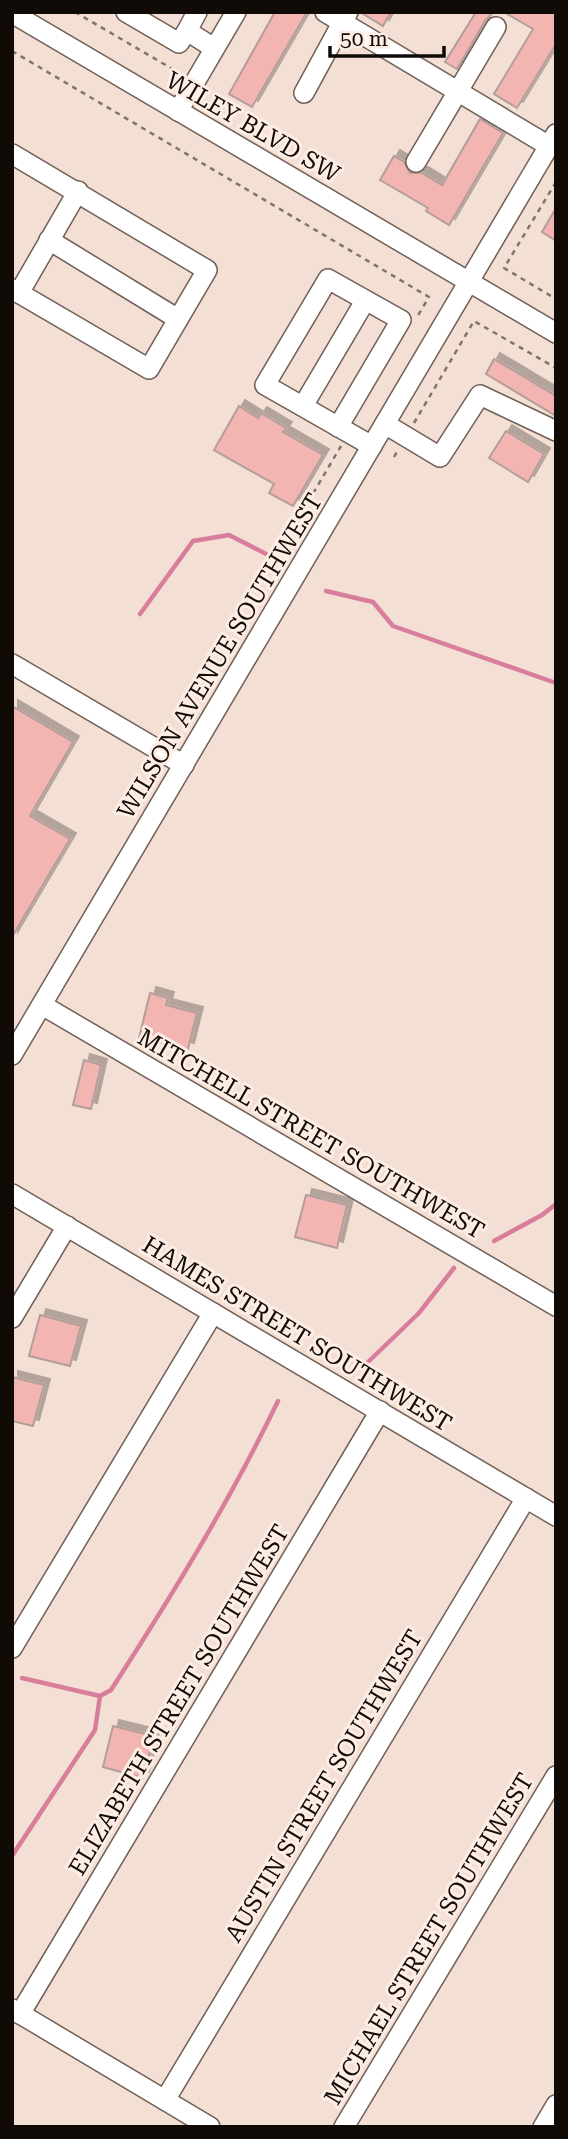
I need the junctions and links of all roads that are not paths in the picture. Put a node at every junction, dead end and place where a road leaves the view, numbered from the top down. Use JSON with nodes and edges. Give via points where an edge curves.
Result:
{"nodes":[{"id":1,"x":127,"y":12,"type":"edge"},
{"id":2,"x":197,"y":12,"type":"edge"},
{"id":3,"x":236,"y":12,"type":"edge"},
{"id":4,"x":325,"y":12,"type":"edge"},
{"id":5,"x":12,"y":13,"type":"edge"},
{"id":6,"x":345,"y":18,"type":"edge"},
{"id":7,"x":496,"y":27,"type":"dead end"},
{"id":8,"x":187,"y":31,"type":"junction"},
{"id":9,"x":214,"y":48,"type":"junction"},
{"id":10,"x":458,"y":92,"type":"junction"},
{"id":11,"x":304,"y":93,"type":"dead end"},
{"id":12,"x":178,"y":111,"type":"junction"},
{"id":13,"x":552,"y":140,"type":"edge"},
{"id":14,"x":12,"y":153,"type":"edge"},
{"id":15,"x":416,"y":162,"type":"dead end"},
{"id":16,"x":538,"y":164,"type":"junction"},
{"id":17,"x":556,"y":174,"type":"edge"},
{"id":18,"x":78,"y":191,"type":"junction"},
{"id":19,"x":50,"y":240,"type":"junction"},
{"id":20,"x":469,"y":282,"type":"junction"},
{"id":21,"x":15,"y":291,"type":"edge"},
{"id":22,"x":365,"y":301,"type":"junction"},
{"id":23,"x":178,"y":319,"type":"junction"},
{"id":24,"x":556,"y":333,"type":"edge"},
{"id":25,"x":303,"y":406,"type":"junction"},
{"id":26,"x":385,"y":424,"type":"junction"},
{"id":27,"x":338,"y":427,"type":"junction"},
{"id":28,"x":556,"y":431,"type":"edge"},
{"id":29,"x":372,"y":446,"type":"junction"},
{"id":30,"x":12,"y":664,"type":"edge"},
{"id":31,"x":184,"y":765,"type":"junction"},
{"id":32,"x":42,"y":1005,"type":"junction"},
{"id":33,"x":12,"y":1055,"type":"edge"},
{"id":34,"x":12,"y":1194,"type":"edge"},
{"id":35,"x":67,"y":1226,"type":"junction"},
{"id":36,"x":556,"y":1306,"type":"edge"},
{"id":37,"x":213,"y":1313,"type":"junction"},
{"id":38,"x":12,"y":1318,"type":"edge"},
{"id":39,"x":380,"y":1412,"type":"junction"},
{"id":40,"x":526,"y":1498,"type":"junction"},
{"id":41,"x":556,"y":1516,"type":"edge"},
{"id":42,"x":12,"y":1648,"type":"edge"},
{"id":43,"x":556,"y":1776,"type":"edge"},
{"id":44,"x":16,"y":2011,"type":"edge"},
{"id":45,"x":165,"y":2100,"type":"junction"},
{"id":46,"x":556,"y":2105,"type":"edge"},
{"id":47,"x":210,"y":2127,"type":"edge"},
{"id":48,"x":344,"y":2127,"type":"edge"},
{"id":49,"x":543,"y":2127,"type":"edge"}],
"edges":[{"from":1,"to":8,"type":"street","via":[[179,43]]},
{"from":2,"to":8,"type":"street"},
{"from":3,"to":9,"type":"street"},
{"from":4,"to":6,"type":"street"},
{"from":5,"to":12,"type":"street","name":"WILEY BLVD SW"},
{"from":6,"to":10,"type":"street"},
{"from":6,"to":11,"type":"street"},
{"from":7,"to":10,"type":"street"},
{"from":8,"to":9,"type":"street"},
{"from":9,"to":12,"type":"street"},
{"from":10,"to":13,"type":"street"},
{"from":10,"to":15,"type":"street"},
{"from":12,"to":20,"type":"street","name":"WILEY BLVD SW"},
{"from":13,"to":16,"type":"street","name":"WILSON AVENUE SOUTHWEST"},
{"from":14,"to":18,"type":"street"},
{"from":16,"to":17,"type":"street"},
{"from":16,"to":20,"type":"street","name":"WILSON AVENUE SOUTHWEST"},
{"from":18,"to":19,"type":"street"},
{"from":18,"to":23,"type":"street","via":[[207,270]]},
{"from":19,"to":21,"type":"street"},
{"from":19,"to":23,"type":"street"},
{"from":20,"to":24,"type":"street","name":"WILEY BLVD SW"},
{"from":20,"to":26,"type":"street","name":"WILSON AVENUE SOUTHWEST"},
{"from":21,"to":23,"type":"street","via":[[149,369]]},
{"from":22,"to":25,"type":"street"},
{"from":22,"to":25,"type":"street","via":[[328,279],[265,384]]},
{"from":22,"to":27,"type":"street","via":[[401,320]]},
{"from":25,"to":27,"type":"street"},
{"from":26,"to":28,"type":"street","via":[[440,457],[480,396]]},
{"from":26,"to":29,"type":"street","name":"WILSON AVENUE SOUTHWEST"},
{"from":27,"to":29,"type":"street"},
{"from":29,"to":31,"type":"street","name":"WILSON AVENUE SOUTHWEST"},
{"from":30,"to":31,"type":"street"},
{"from":31,"to":32,"type":"street","name":"WILSON AVENUE SOUTHWEST"},
{"from":32,"to":33,"type":"street","name":"WILSON AVENUE SOUTHWEST"},
{"from":32,"to":36,"type":"street","name":"MITCHELL STREET SOUTHWEST"},
{"from":34,"to":35,"type":"street","name":"HAMES STREET SOUTHWEST"},
{"from":35,"to":37,"type":"street","name":"HAMES STREET SOUTHWEST"},
{"from":35,"to":38,"type":"street"},
{"from":37,"to":39,"type":"street","name":"HAMES STREET SOUTHWEST"},
{"from":37,"to":42,"type":"street"},
{"from":39,"to":40,"type":"street","name":"HAMES STREET SOUTHWEST"},
{"from":39,"to":44,"type":"street","name":"ELIZABETH STREET SOUTHWEST"},
{"from":40,"to":41,"type":"street","name":"HAMES STREET SOUTHWEST"},
{"from":40,"to":45,"type":"street","name":"AUSTIN STREET SOUTHWEST"},
{"from":43,"to":48,"type":"street","name":"MICHAEL STREET SOUTHWEST"},
{"from":44,"to":45,"type":"street"},
{"from":45,"to":47,"type":"street"},
{"from":46,"to":49,"type":"street"}]}
